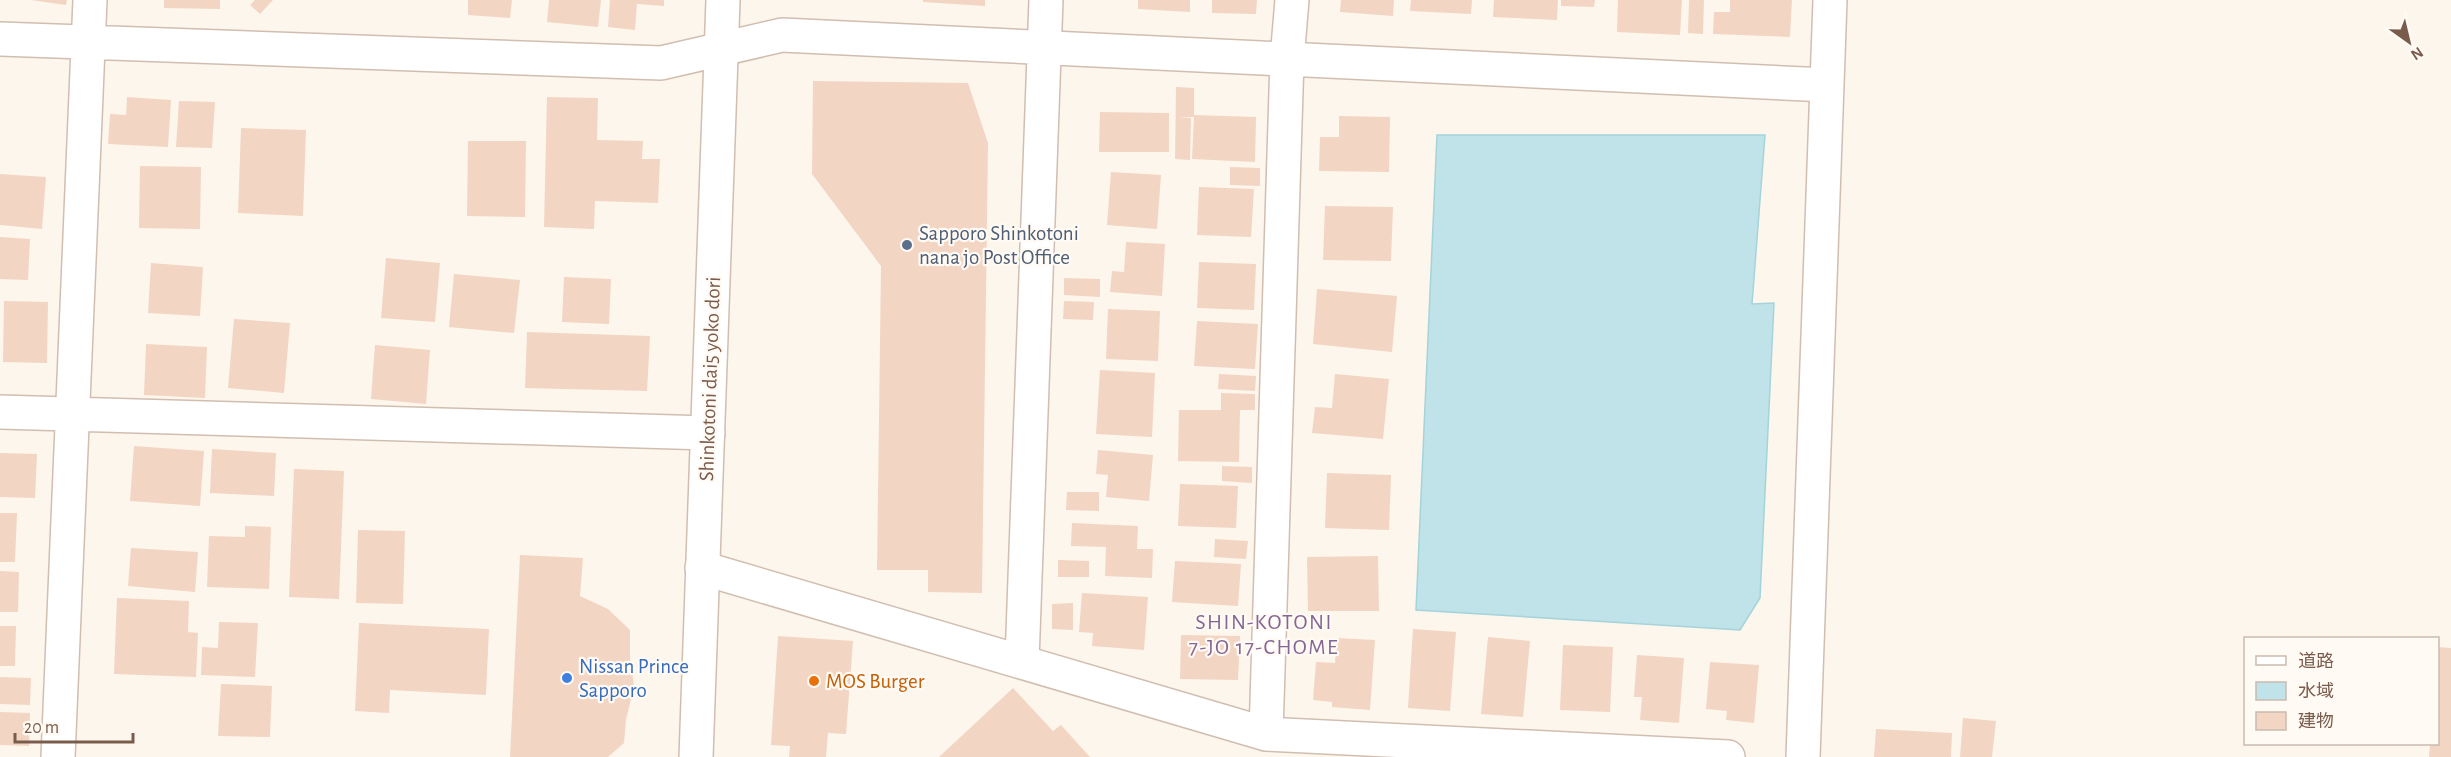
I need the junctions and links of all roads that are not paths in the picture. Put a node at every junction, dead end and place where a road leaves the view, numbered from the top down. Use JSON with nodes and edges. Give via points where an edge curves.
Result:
{"nodes":[{"id":1,"x":90,"y":0,"type":"edge"},
{"id":2,"x":723,"y":0,"type":"edge"},
{"id":3,"x":1046,"y":0,"type":"edge"},
{"id":4,"x":1292,"y":0,"type":"edge"},
{"id":5,"x":1830,"y":0,"type":"edge"},
{"id":6,"x":0,"y":39,"type":"edge"},
{"id":7,"x":89,"y":42,"type":"junction"},
{"id":8,"x":1043,"y":47,"type":"junction"},
{"id":9,"x":722,"y":48,"type":"junction"},
{"id":10,"x":1287,"y":59,"type":"junction"},
{"id":11,"x":1827,"y":85,"type":"junction"},
{"id":12,"x":0,"y":412,"type":"edge"},
{"id":13,"x":71,"y":415,"type":"junction"},
{"id":14,"x":708,"y":433,"type":"junction"},
{"id":15,"x":702,"y":568,"type":"junction"},
{"id":16,"x":1022,"y":661,"type":"junction"},
{"id":17,"x":1266,"y":734,"type":"junction"},
{"id":18,"x":58,"y":757,"type":"edge"},
{"id":19,"x":696,"y":757,"type":"edge"},
{"id":20,"x":1728,"y":757,"type":"edge"},
{"id":21,"x":1803,"y":757,"type":"edge"}],
"edges":[{"from":1,"to":7,"type":"street"},
{"from":2,"to":9,"type":"street","name":"Shinkotoni dai5 yoko dori"},
{"from":3,"to":8,"type":"street"},
{"from":4,"to":10,"type":"street"},
{"from":5,"to":11,"type":"street"},
{"from":6,"to":7,"type":"street"},
{"from":7,"to":9,"type":"street","via":[[661,63]]},
{"from":7,"to":13,"type":"street"},
{"from":8,"to":9,"type":"street","via":[[782,35]]},
{"from":8,"to":10,"type":"street"},
{"from":8,"to":16,"type":"street"},
{"from":9,"to":14,"type":"street","name":"Shinkotoni dai5 yoko dori"},
{"from":10,"to":11,"type":"street"},
{"from":10,"to":17,"type":"street"},
{"from":11,"to":21,"type":"street"},
{"from":12,"to":13,"type":"street"},
{"from":13,"to":14,"type":"street"},
{"from":13,"to":18,"type":"street"},
{"from":14,"to":15,"type":"street","name":"Shinkotoni dai5 yoko dori"},
{"from":15,"to":16,"type":"street"},
{"from":15,"to":19,"type":"street","name":"Shinkotoni dai5 yoko dori"},
{"from":16,"to":17,"type":"street"},
{"from":17,"to":20,"type":"street"}]}
